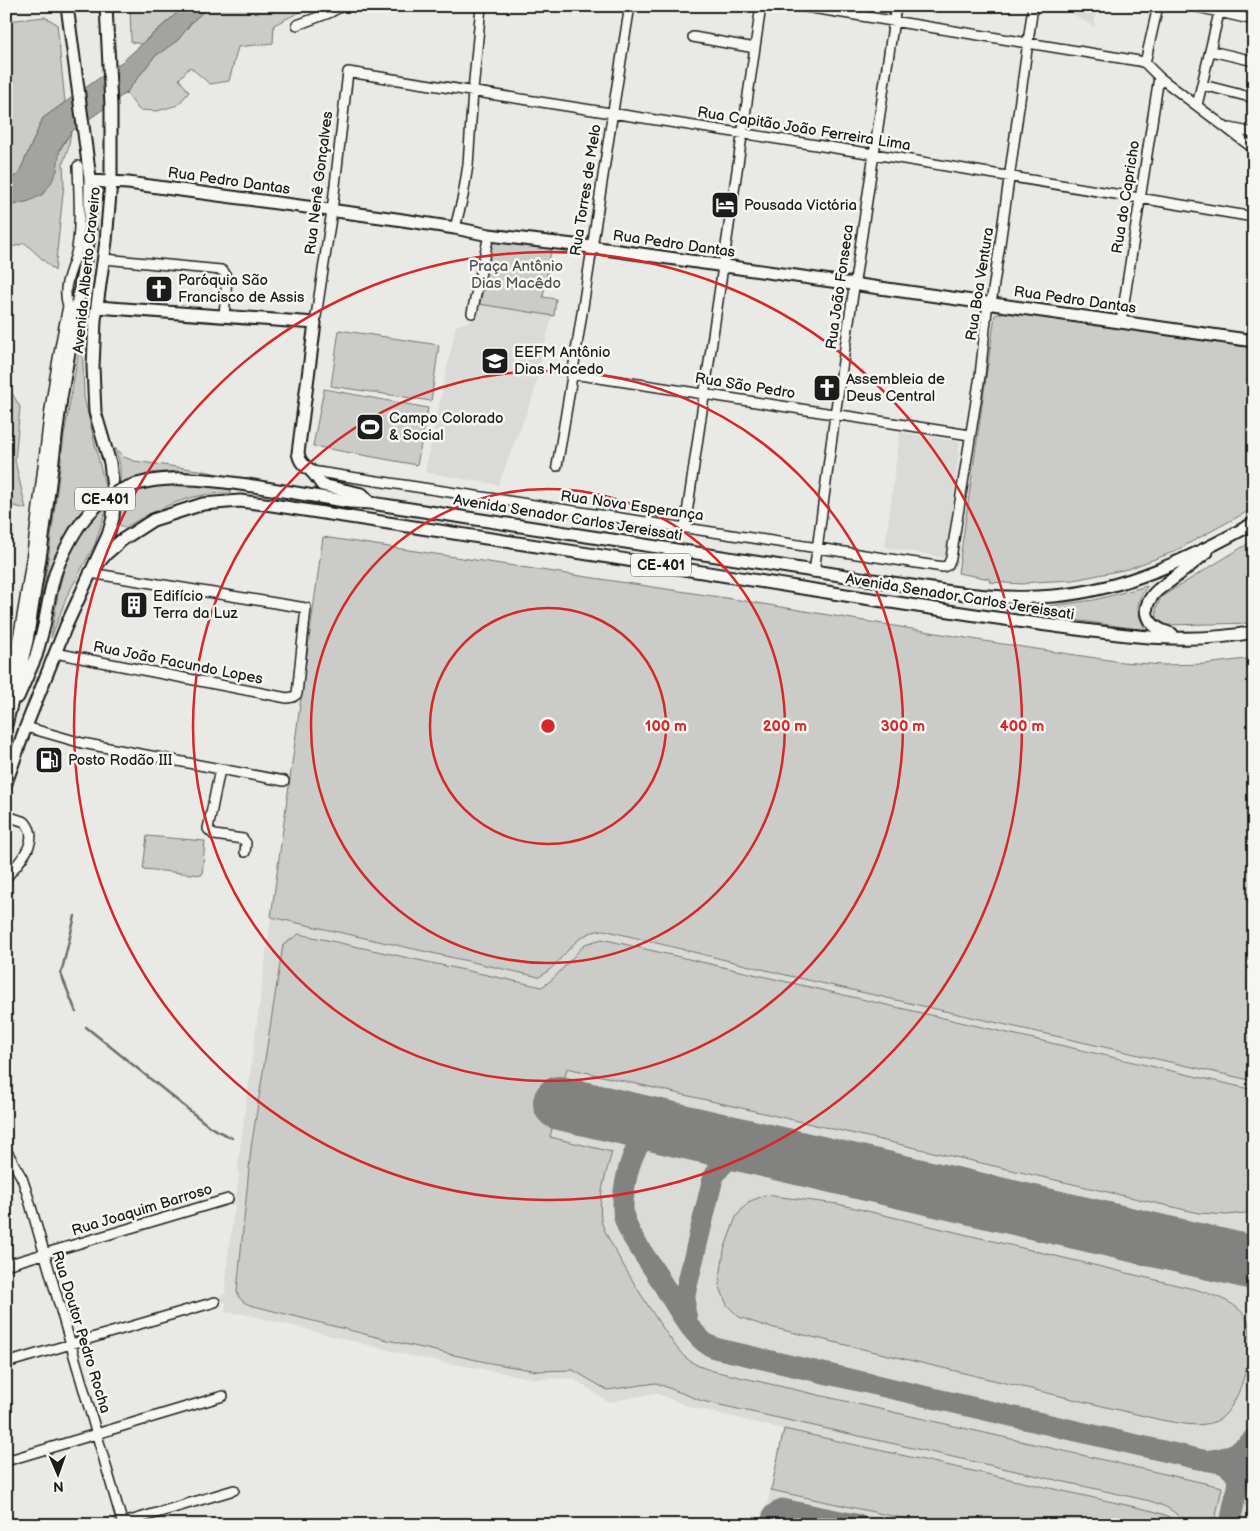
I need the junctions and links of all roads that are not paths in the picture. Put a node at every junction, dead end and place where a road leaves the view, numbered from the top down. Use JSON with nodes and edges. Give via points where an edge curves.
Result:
{"nodes":[{"id":1,"x":67,"y":6,"type":"edge"},
{"id":2,"x":106,"y":6,"type":"edge"},
{"id":3,"x":342,"y":6,"type":"edge"},
{"id":4,"x":481,"y":6,"type":"edge"},
{"id":5,"x":630,"y":6,"type":"edge"},
{"id":6,"x":761,"y":6,"type":"edge"},
{"id":7,"x":800,"y":6,"type":"edge"},
{"id":8,"x":896,"y":6,"type":"edge"},
{"id":9,"x":1033,"y":6,"type":"edge"},
{"id":10,"x":1158,"y":6,"type":"edge"},
{"id":11,"x":1193,"y":6,"type":"edge"},
{"id":12,"x":1219,"y":13,"type":"junction"},
{"id":13,"x":1254,"y":20,"type":"edge"},
{"id":14,"x":894,"y":21,"type":"junction"},
{"id":15,"x":296,"y":25,"type":"dead end"},
{"id":16,"x":693,"y":37,"type":"dead end"},
{"id":17,"x":1028,"y":44,"type":"junction"},
{"id":18,"x":755,"y":48,"type":"junction"},
{"id":19,"x":1211,"y":51,"type":"junction"},
{"id":20,"x":1254,"y":61,"type":"edge"},
{"id":21,"x":1145,"y":63,"type":"junction"},
{"id":22,"x":348,"y":72,"type":"joint"},
{"id":23,"x":1159,"y":77,"type":"junction"},
{"id":24,"x":1202,"y":86,"type":"junction"},
{"id":25,"x":473,"y":91,"type":"junction"},
{"id":26,"x":1254,"y":98,"type":"edge"},
{"id":27,"x":1197,"y":105,"type":"junction"},
{"id":28,"x":612,"y":113,"type":"junction"},
{"id":29,"x":1226,"y":128,"type":"junction"},
{"id":30,"x":742,"y":133,"type":"junction"},
{"id":31,"x":1254,"y":133,"type":"edge"},
{"id":32,"x":1254,"y":149,"type":"edge"},
{"id":33,"x":874,"y":154,"type":"junction"},
{"id":34,"x":78,"y":166,"type":"dead end"},
{"id":35,"x":1010,"y":177,"type":"junction"},
{"id":36,"x":90,"y":181,"type":"junction"},
{"id":37,"x":111,"y":182,"type":"junction"},
{"id":38,"x":1139,"y":198,"type":"junction"},
{"id":39,"x":332,"y":211,"type":"junction"},
{"id":40,"x":1254,"y":217,"type":"edge"},
{"id":41,"x":455,"y":228,"type":"junction"},
{"id":42,"x":489,"y":235,"type":"junction"},
{"id":43,"x":592,"y":247,"type":"junction"},
{"id":44,"x":104,"y":259,"type":"junction"},
{"id":45,"x":724,"y":266,"type":"junction"},
{"id":46,"x":854,"y":285,"type":"junction"},
{"id":47,"x":990,"y":303,"type":"junction"},
{"id":48,"x":97,"y":307,"type":"junction"},
{"id":49,"x":472,"y":313,"type":"dead end"},
{"id":50,"x":224,"y":316,"type":"junction"},
{"id":51,"x":1121,"y":322,"type":"junction"},
{"id":52,"x":315,"y":323,"type":"junction"},
{"id":53,"x":1254,"y":324,"type":"edge"},
{"id":54,"x":1253,"y":340,"type":"edge"},
{"id":55,"x":573,"y":374,"type":"junction"},
{"id":56,"x":704,"y":394,"type":"junction"},
{"id":57,"x":835,"y":415,"type":"junction"},
{"id":58,"x":970,"y":436,"type":"junction"},
{"id":59,"x":557,"y":466,"type":"dead end"},
{"id":60,"x":311,"y":471,"type":"junction"},
{"id":61,"x":371,"y":503,"type":"junction"},
{"id":62,"x":1254,"y":522,"type":"edge"},
{"id":63,"x":685,"y":527,"type":"junction"},
{"id":64,"x":1220,"y":541,"type":"junction"},
{"id":65,"x":817,"y":548,"type":"junction"},
{"id":66,"x":948,"y":564,"type":"joint"},
{"id":67,"x":814,"y":572,"type":"junction"},
{"id":68,"x":90,"y":573,"type":"junction"},
{"id":69,"x":1254,"y":632,"type":"edge"},
{"id":70,"x":1188,"y":638,"type":"junction"},
{"id":71,"x":55,"y":653,"type":"junction"},
{"id":72,"x":6,"y":694,"type":"edge"},
{"id":73,"x":8,"y":719,"type":"edge"},
{"id":74,"x":26,"y":727,"type":"junction"},
{"id":75,"x":220,"y":769,"type":"junction"},
{"id":76,"x":284,"y":782,"type":"dead end"},
{"id":77,"x":6,"y":783,"type":"edge"},
{"id":78,"x":6,"y":819,"type":"edge"},
{"id":79,"x":245,"y":852,"type":"dead end"},
{"id":80,"x":6,"y":878,"type":"edge"},
{"id":81,"x":6,"y":1150,"type":"edge"},
{"id":82,"x":228,"y":1199,"type":"dead end"},
{"id":83,"x":43,"y":1254,"type":"junction"},
{"id":84,"x":6,"y":1265,"type":"edge"},
{"id":85,"x":214,"y":1302,"type":"dead end"},
{"id":86,"x":70,"y":1343,"type":"junction"},
{"id":87,"x":6,"y":1363,"type":"edge"},
{"id":88,"x":223,"y":1396,"type":"dead end"},
{"id":89,"x":97,"y":1433,"type":"junction"},
{"id":90,"x":6,"y":1461,"type":"edge"},
{"id":91,"x":234,"y":1490,"type":"dead end"},
{"id":92,"x":123,"y":1524,"type":"edge"}],
"edges":[{"from":1,"to":36,"type":"main road","name":"Avenida Alberto Craveiro"},
{"from":2,"to":37,"type":"main road","name":"Avenida Alberto Craveiro"},
{"from":3,"to":15,"type":"street"},
{"from":4,"to":25,"type":"street"},
{"from":5,"to":28,"type":"street","name":"Rua Torres de Melo"},
{"from":6,"to":18,"type":"street"},
{"from":7,"to":14,"type":"street"},
{"from":8,"to":14,"type":"street","name":"Rua João Fonseca"},
{"from":9,"to":17,"type":"street","name":"Rua Boa Ventura"},
{"from":10,"to":21,"type":"street"},
{"from":11,"to":12,"type":"street"},
{"from":12,"to":13,"type":"street"},
{"from":12,"to":19,"type":"street"},
{"from":14,"to":17,"type":"street"},
{"from":14,"to":33,"type":"street","name":"Rua João Fonseca"},
{"from":16,"to":18,"type":"street"},
{"from":17,"to":21,"type":"street"},
{"from":17,"to":35,"type":"street","name":"Rua Boa Ventura"},
{"from":18,"to":30,"type":"street"},
{"from":19,"to":20,"type":"street"},
{"from":19,"to":24,"type":"street"},
{"from":21,"to":23,"type":"street"},
{"from":22,"to":25,"type":"street","name":"Rua Capitão João Ferreira Lima"},
{"from":22,"to":39,"type":"street","name":"Rua Nenê Gonçalves"},
{"from":23,"to":27,"type":"street"},
{"from":23,"to":38,"type":"street","name":"Rua do Capricho"},
{"from":24,"to":26,"type":"street"},
{"from":24,"to":27,"type":"street"},
{"from":25,"to":28,"type":"street","name":"Rua Capitão João Ferreira Lima"},
{"from":25,"to":41,"type":"street","via":[[468,164]]},
{"from":27,"to":29,"type":"street"},
{"from":28,"to":30,"type":"street","name":"Rua Capitão João Ferreira Lima"},
{"from":28,"to":43,"type":"street","name":"Rua Torres de Melo"},
{"from":29,"to":31,"type":"street"},
{"from":29,"to":32,"type":"street"},
{"from":30,"to":33,"type":"street","name":"Rua Capitão João Ferreira Lima"},
{"from":30,"to":45,"type":"street"},
{"from":33,"to":35,"type":"street","name":"Rua Capitão João Ferreira Lima"},
{"from":33,"to":46,"type":"street","name":"Rua João Fonseca"},
{"from":34,"to":72,"type":"street","via":[[77,250],[68,275],[65,298],[68,306],[54,385],[38,513]]},
{"from":35,"to":38,"type":"street","name":"Rua Capitão João Ferreira Lima"},
{"from":35,"to":47,"type":"street","name":"Rua Boa Ventura"},
{"from":36,"to":37,"type":"main road","name":"Rua Pedro Dantas"},
{"from":36,"to":73,"type":"main road","name":"Avenida Alberto Craveiro","via":[[90,231],[86,260],[61,398],[27,641]]},
{"from":37,"to":39,"type":"main road","name":"Rua Pedro Dantas"},
{"from":37,"to":44,"type":"main road","name":"Avenida Alberto Craveiro"},
{"from":38,"to":40,"type":"street","name":"Rua Capitão João Ferreira Lima"},
{"from":38,"to":51,"type":"street","name":"Rua do Capricho"},
{"from":39,"to":41,"type":"main road","name":"Rua Pedro Dantas"},
{"from":39,"to":52,"type":"street","name":"Rua Nenê Gonçalves"},
{"from":41,"to":42,"type":"main road","name":"Rua Pedro Dantas"},
{"from":42,"to":43,"type":"main road","name":"Rua Pedro Dantas"},
{"from":42,"to":49,"type":"street"},
{"from":43,"to":45,"type":"main road","name":"Rua Pedro Dantas"},
{"from":43,"to":55,"type":"street","name":"Rua Torres de Melo"},
{"from":44,"to":48,"type":"main road","name":"Avenida Alberto Craveiro"},
{"from":44,"to":50,"type":"street","via":[[221,270],[227,278]]},
{"from":45,"to":46,"type":"main road","name":"Rua Pedro Dantas"},
{"from":45,"to":56,"type":"street"},
{"from":46,"to":47,"type":"main road","name":"Rua Pedro Dantas"},
{"from":46,"to":57,"type":"street","name":"Rua João Fonseca"},
{"from":47,"to":51,"type":"main road","name":"Rua Pedro Dantas"},
{"from":47,"to":58,"type":"street","name":"Rua Boa Ventura"},
{"from":48,"to":50,"type":"main road"},
{"from":48,"to":68,"type":"main road","name":"Avenida Alberto Craveiro","via":[[93,367],[95,412],[110,463],[114,501],[108,536]]},
{"from":50,"to":52,"type":"main road"},
{"from":51,"to":54,"type":"main road","name":"Rua Pedro Dantas"},
{"from":52,"to":60,"type":"main road","name":"Rua Nenê Gonçalves","via":[[298,453],[301,463]]},
{"from":53,"to":54,"type":"street"},
{"from":55,"to":56,"type":"street","name":"Rua São Pedro"},
{"from":55,"to":59,"type":"street","name":"Rua Torres de Melo"},
{"from":56,"to":57,"type":"street","name":"Rua São Pedro"},
{"from":56,"to":63,"type":"street"},
{"from":57,"to":58,"type":"street","name":"Rua São Pedro"},
{"from":57,"to":65,"type":"street","name":"Rua João Fonseca"},
{"from":58,"to":66,"type":"street","name":"Rua Boa Ventura"},
{"from":60,"to":61,"type":"main road","name":"Rua Nenê Gonçalves","via":[[325,487],[362,494]]},
{"from":60,"to":63,"type":"street","name":"Rua Nova Esperança"},
{"from":61,"to":67,"type":"main road","name":"Avenida Senador Carlos Jereissati","number":"CE-401"},
{"from":61,"to":73,"type":"main road","name":"Avenida Senador Carlos Jereissati","number":"CE-401","bridge":true,"via":[[191,479],[153,480],[123,489],[95,506],[61,557],[36,656]]},
{"from":62,"to":64,"type":"main road","name":"Avenida Senador Carlos Jereissati","number":"CE-401"},
{"from":63,"to":65,"type":"street","name":"Rua Nova Esperança"},
{"from":64,"to":67,"type":"main road","name":"Avenida Senador Carlos Jereissati","number":"CE-401","via":[[1121,582],[1055,596],[978,596]]},
{"from":64,"to":70,"type":"main road","via":[[1157,590],[1148,604],[1149,620],[1153,626]]},
{"from":65,"to":66,"type":"street","name":"Rua Nova Esperança","via":[[943,567]]},
{"from":65,"to":67,"type":"street","name":"Rua João Fonseca"},
{"from":68,"to":70,"type":"main road","name":"Avenida Senador Carlos Jereissati","number":"CE-401","via":[[122,540],[153,520],[203,504],[240,501],[501,539],[982,617],[1121,635]]},
{"from":68,"to":71,"type":"main road","name":"Avenida Alberto Craveiro","number":"CE-401"},
{"from":68,"to":71,"type":"street","name":"Rua João Facundo Lopes","via":[[306,608],[298,691],[295,696],[287,698]]},
{"from":69,"to":70,"type":"main road","name":"Avenida Senador Carlos Jereissati","number":"CE-401"},
{"from":71,"to":74,"type":"main road","name":"Avenida Alberto Craveiro","number":"CE-401"},
{"from":74,"to":75,"type":"street","via":[[82,743]]},
{"from":74,"to":77,"type":"main road","name":"Avenida Alberto Craveiro","number":"CE-401"},
{"from":75,"to":76,"type":"street"},
{"from":75,"to":79,"type":"street","via":[[208,829],[214,835],[243,839]]},
{"from":78,"to":80,"type":"street","via":[[25,822],[31,832],[30,846]]},
{"from":81,"to":83,"type":"street","name":"Rua Doutor Pedro Rocha","via":[[24,1186]]},
{"from":82,"to":83,"type":"street","name":"Rua Joaquim Barroso"},
{"from":83,"to":84,"type":"street","name":"Rua Joaquim Barroso"},
{"from":83,"to":86,"type":"street","name":"Rua Doutor Pedro Rocha"},
{"from":85,"to":86,"type":"street"},
{"from":86,"to":87,"type":"street"},
{"from":86,"to":89,"type":"street","name":"Rua Doutor Pedro Rocha"},
{"from":88,"to":89,"type":"street"},
{"from":89,"to":90,"type":"street"},
{"from":89,"to":92,"type":"street","name":"Rua Doutor Pedro Rocha"},
{"from":91,"to":92,"type":"street"}]}
